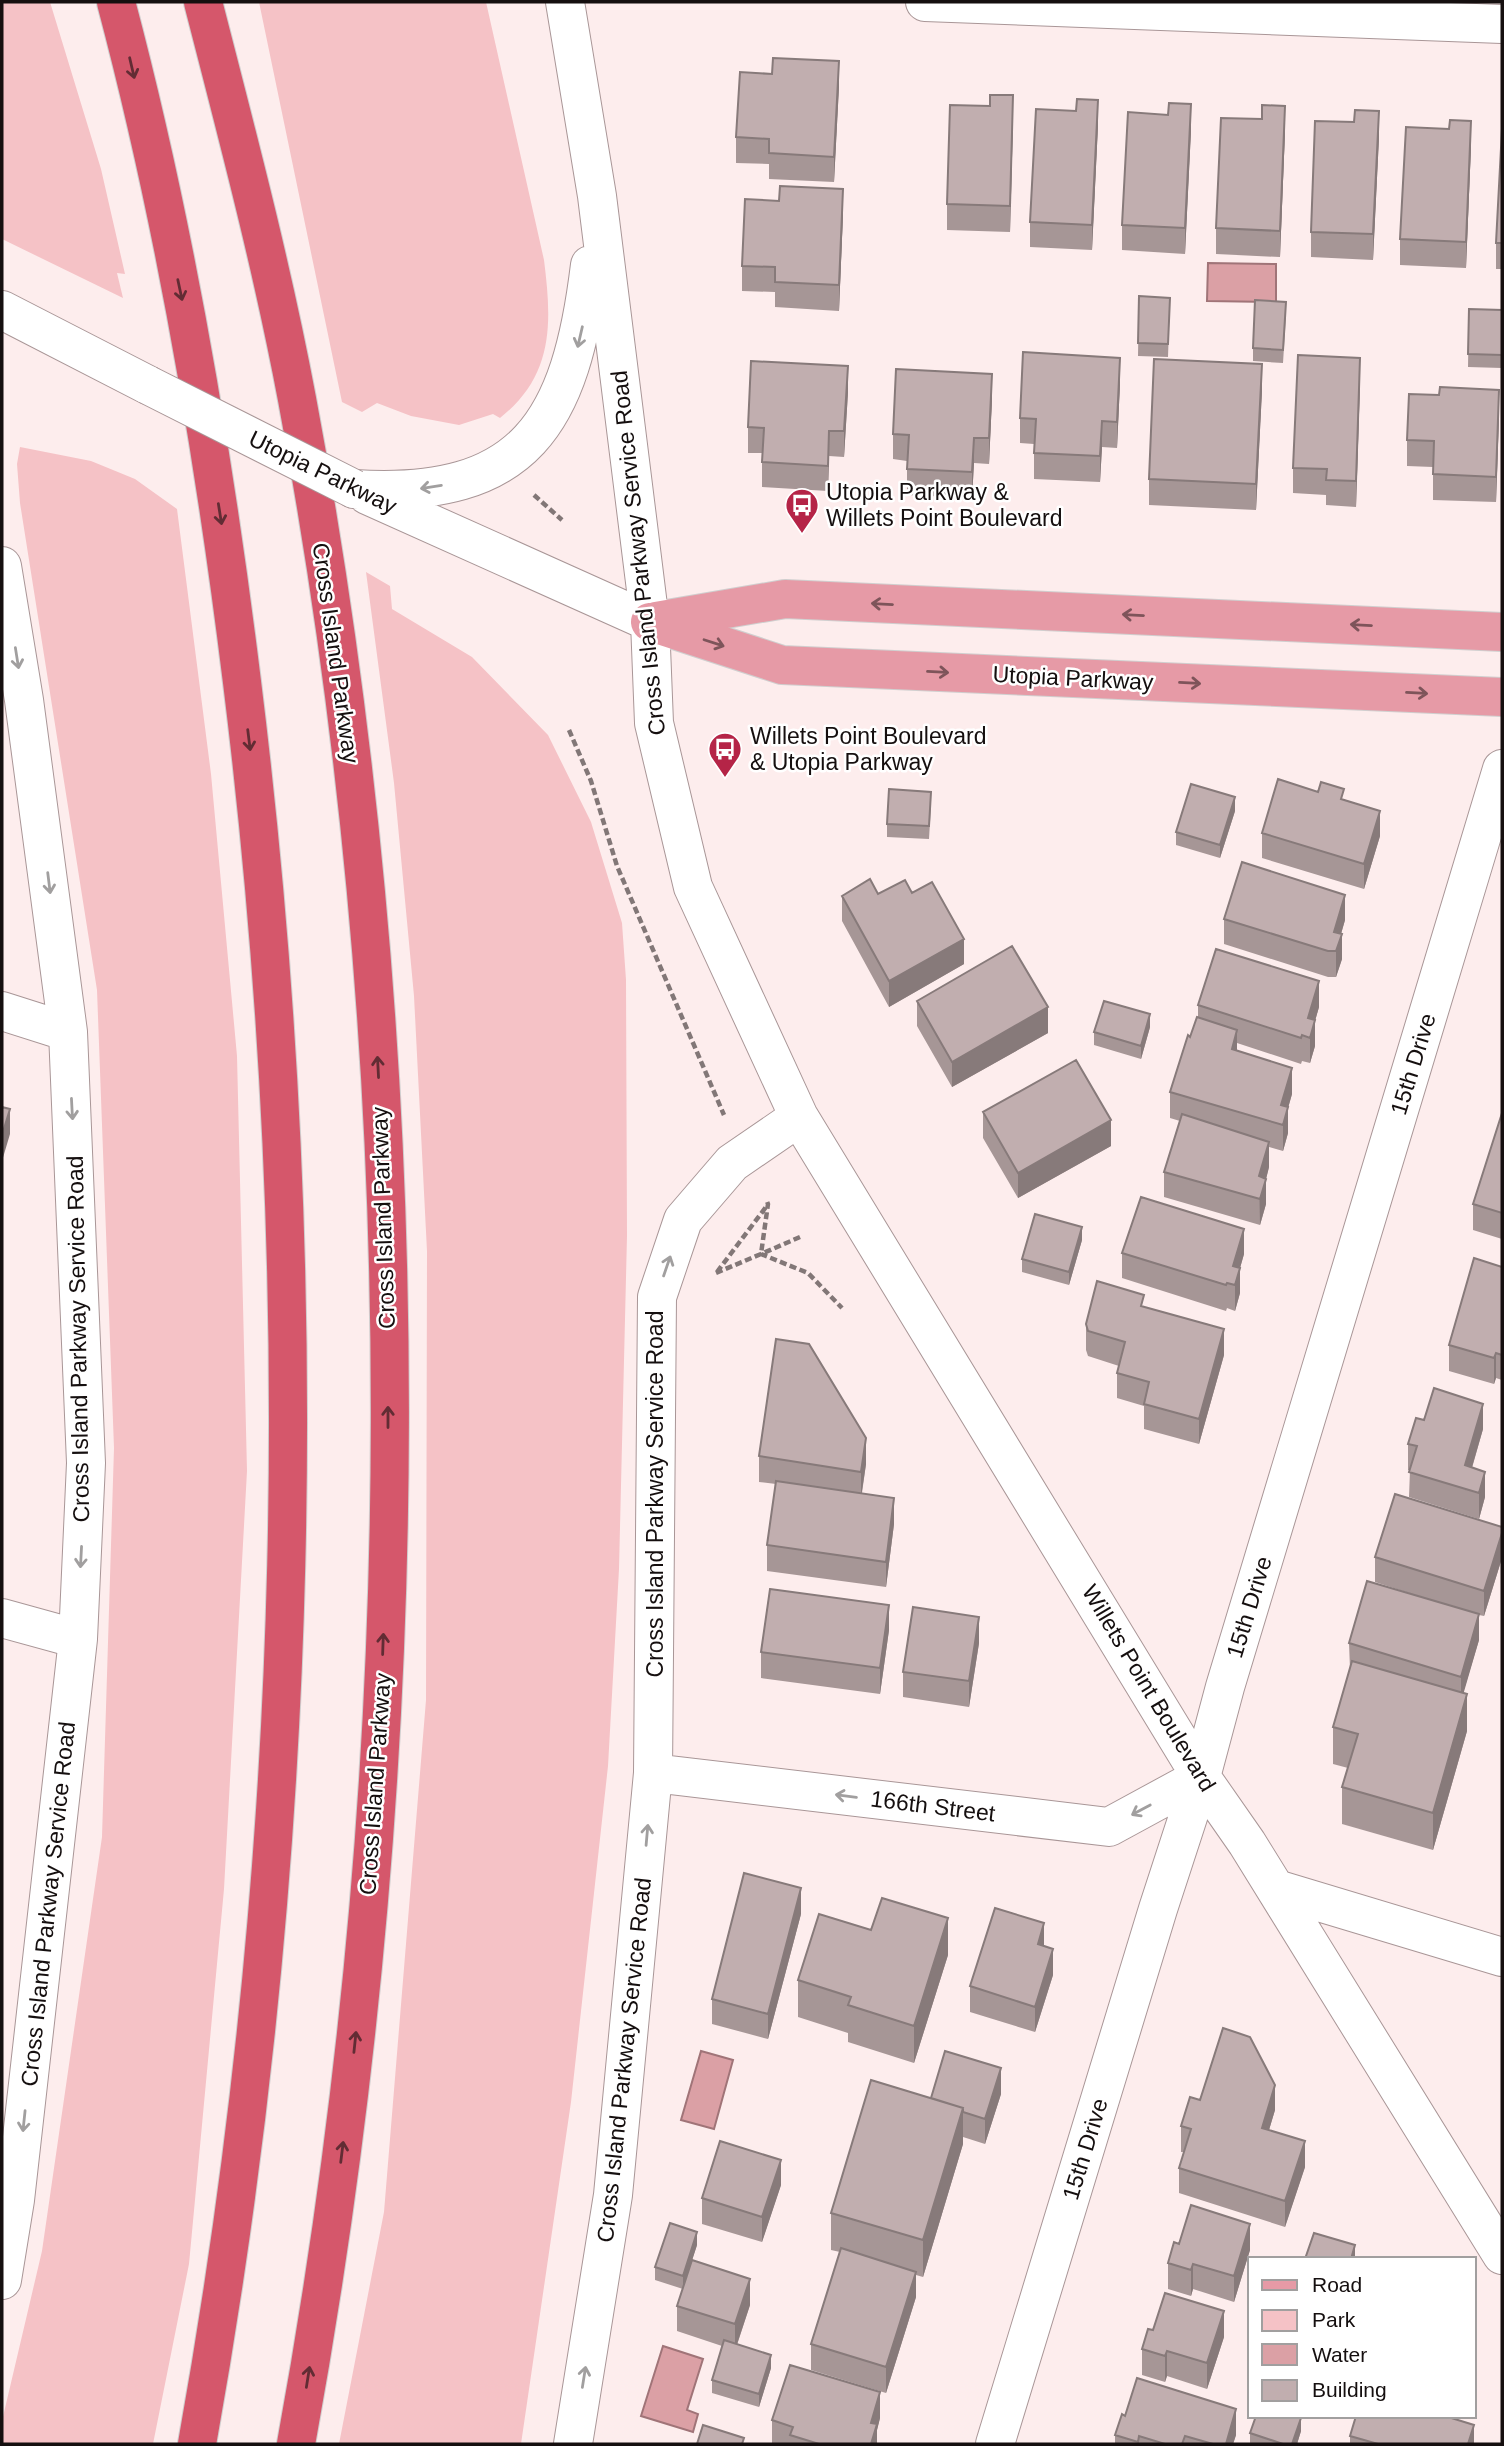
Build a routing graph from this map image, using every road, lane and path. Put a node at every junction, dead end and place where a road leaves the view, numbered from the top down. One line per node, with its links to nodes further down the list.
1 (116, 2): 35 (highway, one-way to 35)
2 (203, 2): 10 (highway, Cross Island Parkway)
3 (219, 2): 10 (highway)
4 (565, 2): 8 (street, Cross Island Parkway Service Road)
5 (925, 2): 6 (street)
6 (1251, 7): 7 (street)
7 (1502, 24)
8 (597, 196): 11 (street, one-way to 11); 15 (street, Cross Island Parkway Service Road)
9 (2, 310): 11 (street, Utopia Parkway, bridge)
10 (285, 337): 36 (highway, Cross Island Parkway, one-way to 10)
11 (354, 489): 15 (street, Utopia Parkway)
12 (532, 493): 13 (path)
13 (562, 520)
14 (2, 566): 21 (street, Cross Island Parkway Service Road, one-way to 21)
15 (650, 622): 16 (main road, one-way to 15); 17 (main road, Utopia Parkway, one-way to 17); 22 (street, Cross Island Parkway Service Road)
16 (1502, 632)
17 (1502, 696)
18 (569, 730): 23 (path)
19 (1502, 769): 30 (street, 15th Drive)
20 (2, 1011): 21 (street)
21 (68, 1032): 28 (street, Cross Island Parkway Service Road, one-way to 28)
22 (799, 1117): 29 (street, Cross Island Parkway Service Road, one-way to 22); 30 (street, Willets Point Boulevard)
23 (729, 1127)
24 (800, 1237): 25 (path)
25 (761, 1254): 25 (path); 26 (path)
26 (842, 1308)
27 (2, 1618): 28 (street)
28 (78, 1639): 34 (street, Cross Island Parkway Service Road, one-way to 34)
29 (653, 1773): 30 (street, 166th Street, one-way to 29); 37 (street, Cross Island Parkway Service Road, one-way to 29)
30 (1201, 1777): 31 (street, Willets Point Boulevard); 38 (street, 15th Drive)
31 (1276, 1889): 32 (street); 33 (street, Willets Point Boulevard)
32 (1502, 1957)
33 (1502, 2255)
34 (4, 2259)
35 (197, 2444)
36 (296, 2444)
37 (573, 2444)
38 (995, 2444)

